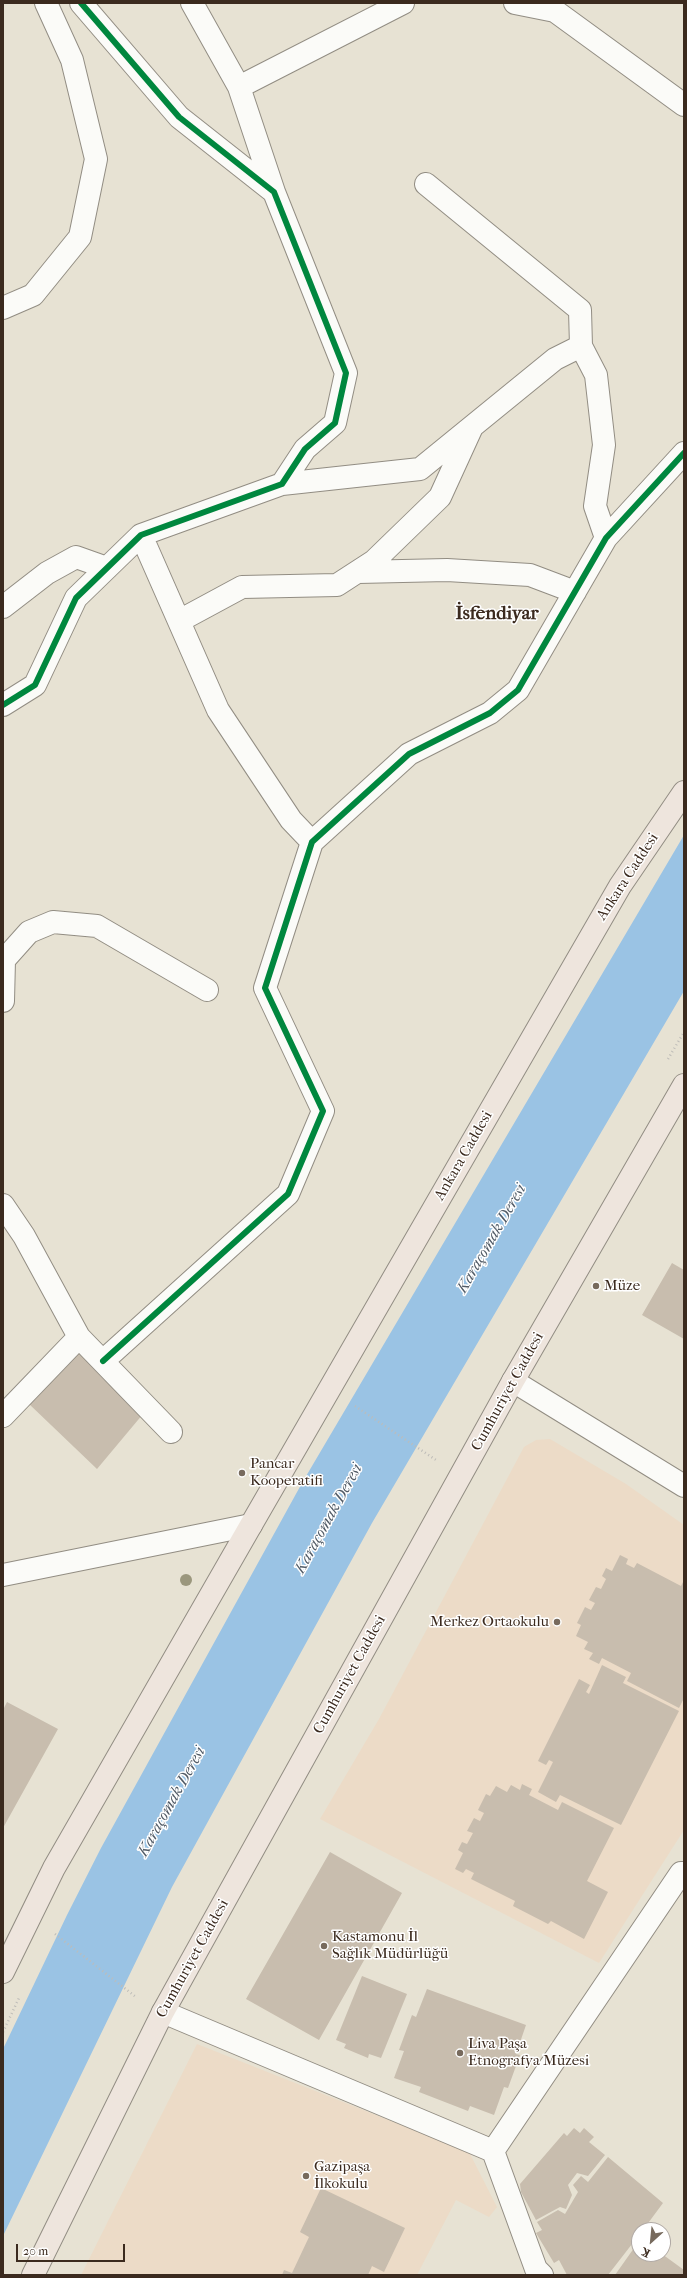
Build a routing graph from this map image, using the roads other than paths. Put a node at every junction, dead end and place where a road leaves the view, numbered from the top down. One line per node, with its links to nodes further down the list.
1 (46, 3): 10 (street)
2 (81, 3): 9 (street)
3 (192, 3): 6 (street)
4 (403, 3): 6 (street)
5 (515, 3): 7 (street)
6 (239, 87): 9 (street)
7 (684, 105)
8 (426, 184): 11 (street)
9 (274, 192): 14 (street)
10 (3, 308)
11 (581, 346): 12 (street); 16 (street)
12 (472, 427): 14 (street); 18 (street)
13 (684, 453): 16 (street)
14 (282, 484): 15 (street)
15 (141, 535): 17 (street); 21 (street)
16 (606, 538): 19 (street)
17 (107, 568): 20 (street); 22 (street)
18 (358, 572): 19 (street); 21 (street)
19 (575, 592): 24 (street)
20 (3, 607)
21 (179, 621): 24 (street)
22 (3, 705)
23 (684, 792): 35 (main road, Ankara Caddesi)
24 (312, 842): 30 (street)
25 (207, 990): 26 (street)
26 (3, 1001)
27 (684, 1085): 31 (main road, Cumhuriyet Caddesi)
28 (3, 1205): 29 (street)
29 (79, 1337): 30 (street); 32 (street)
30 (103, 1361): 33 (street)
31 (513, 1381): 34 (street); 39 (main road, Cumhuriyet Caddesi)
32 (3, 1416)
33 (170, 1432)
34 (682, 1482)
35 (251, 1525): 36 (street); 38 (main road, Ankara Caddesi)
36 (3, 1575)
37 (684, 1873): 40 (street)
38 (3, 1972)
39 (163, 2012): 40 (street); 41 (main road, Cumhuriyet Caddesi)
40 (493, 2151): 42 (street)
41 (33, 2275)
42 (542, 2275)

